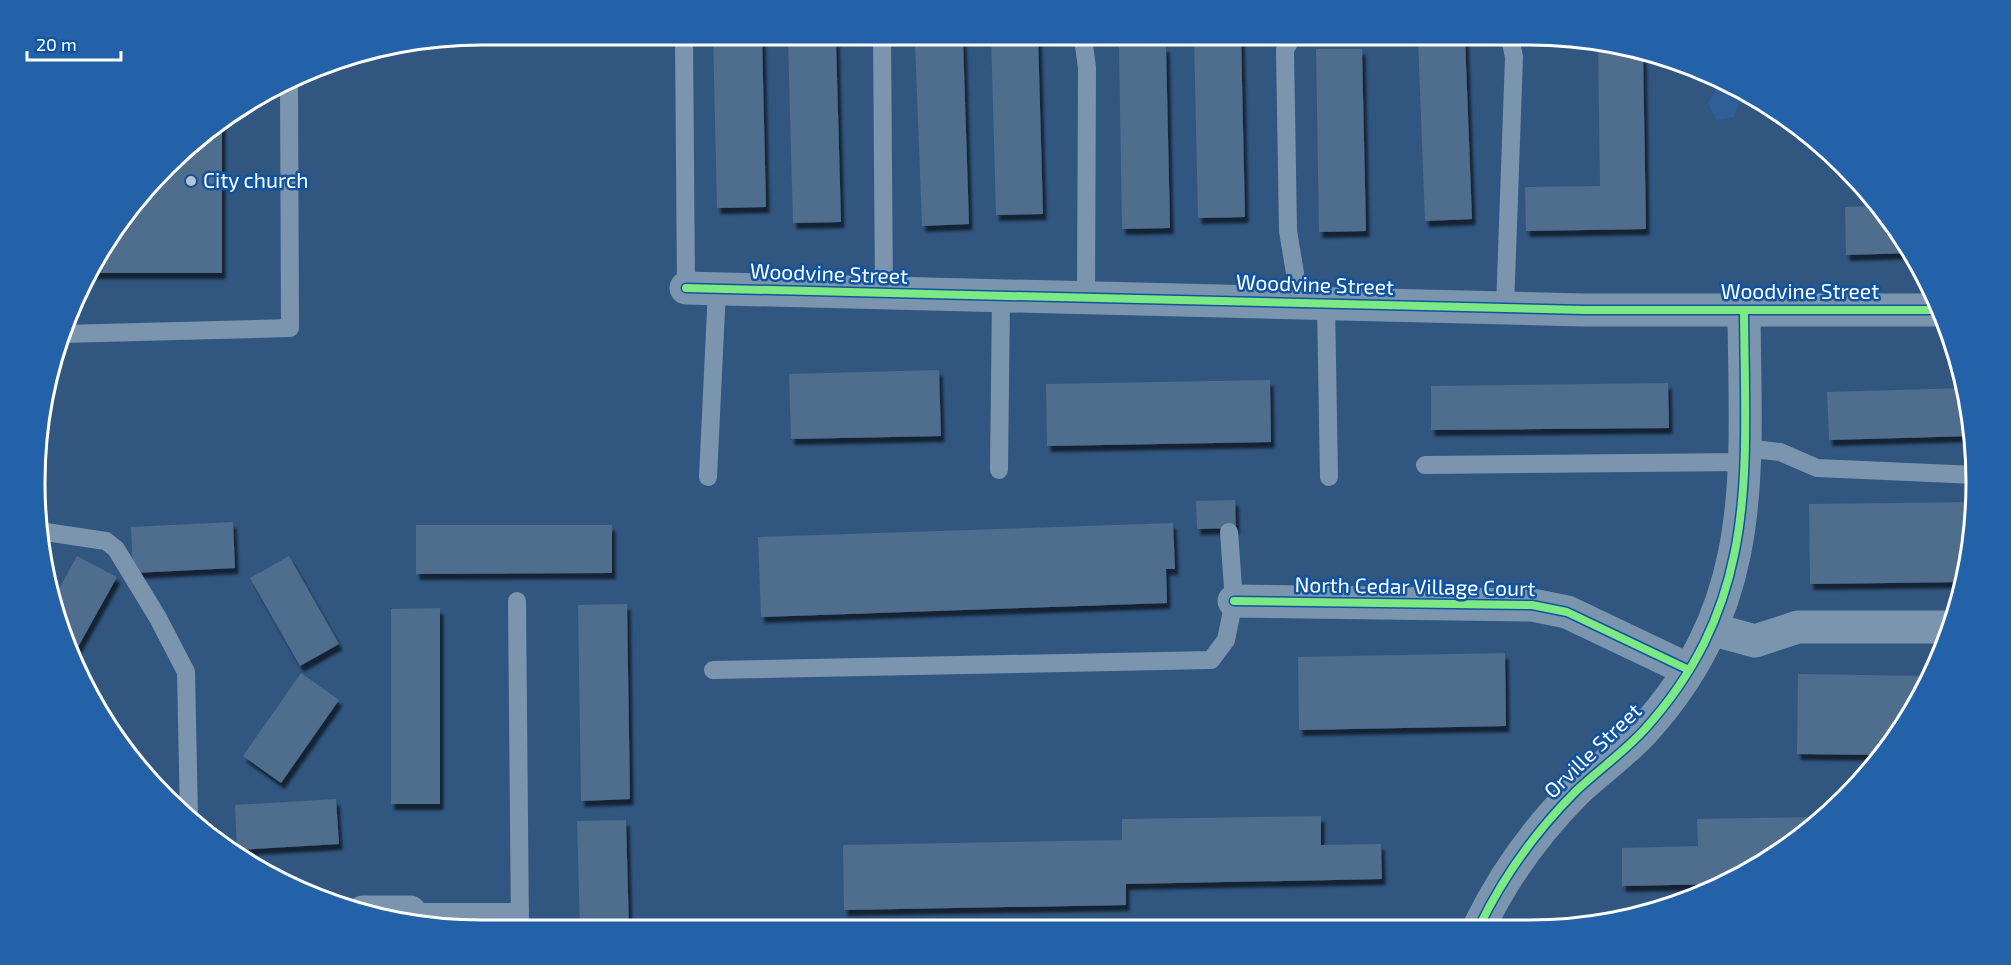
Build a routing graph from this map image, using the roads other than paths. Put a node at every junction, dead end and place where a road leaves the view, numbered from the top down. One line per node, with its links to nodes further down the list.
1 (685, 45): 7 (lane)
2 (882, 45): 8 (lane)
3 (1082, 45): 10 (lane)
4 (1288, 45): 11 (lane)
5 (1511, 45): 12 (lane)
6 (289, 90): 15 (lane)
7 (702, 289): 8 (street, Woodvine Street); 20 (lane)
8 (884, 294): 9 (street, Woodvine Street)
9 (1001, 296): 10 (street, Woodvine Street); 18 (lane)
10 (1086, 298): 11 (street, Woodvine Street)
11 (1313, 303): 12 (street, Woodvine Street); 21 (lane)
12 (1505, 308): 13 (street, Woodvine Street)
13 (1744, 310): 14 (street, Woodvine Street); 16 (street, Orville Street)
14 (1931, 310)
15 (71, 334)
16 (1745, 455): 17 (lane); 19 (lane); 27 (street, Orville Street)
17 (1425, 465)
18 (999, 470)
19 (1966, 475)
20 (708, 477)
21 (1329, 477)
22 (48, 532): 30 (lane)
23 (1229, 532): 25 (lane)
24 (517, 601): 34 (lane)
25 (1234, 601): 28 (lane); 29 (street, North Cedar Village Court)
26 (1942, 627): 27 (street)
27 (1711, 629): 29 (street, Orville Street)
28 (713, 670)
29 (1689, 670): 35 (street, Orville Street)
30 (189, 806)
31 (397, 912): 32 (street)
32 (410, 912): 33 (lane)
33 (508, 920)
34 (520, 920)
35 (1482, 920)

